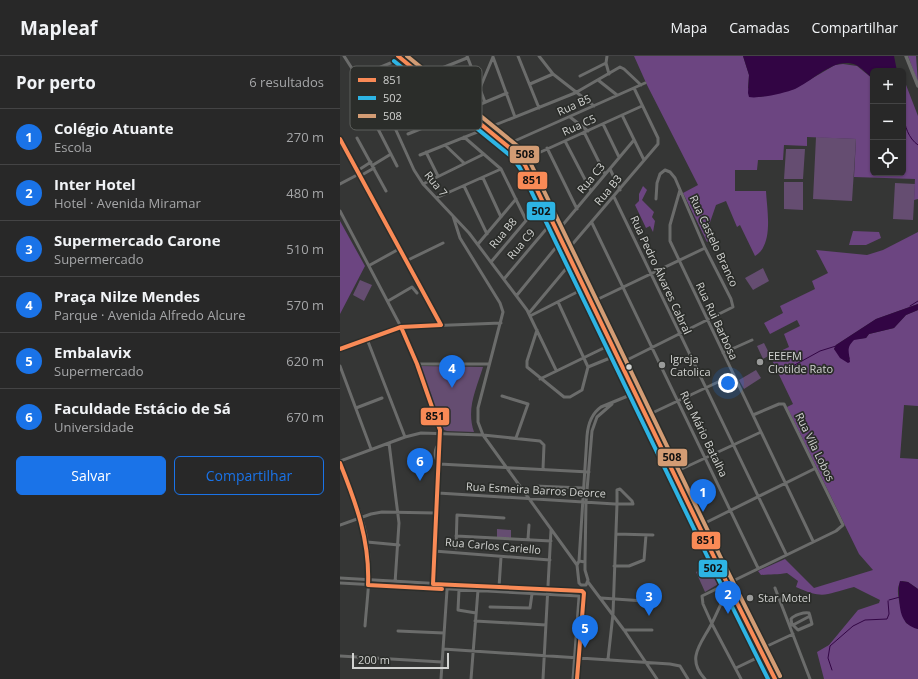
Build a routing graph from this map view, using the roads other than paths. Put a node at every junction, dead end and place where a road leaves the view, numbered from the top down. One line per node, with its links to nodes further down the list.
1 (344, 56): 10 (street, Rua 7)
2 (493, 56): 19 (street); 24 (street)
3 (518, 56): 20 (street)
4 (540, 56): 15 (street)
5 (607, 56): 9 (street)
6 (906, 56): 21 (street)
7 (403, 57): 11 (street); 12 (street); 13 (street)
8 (467, 57): 14 (street)
9 (606, 63): 16 (street); 17 (street)
10 (350, 66)
11 (382, 66)
12 (412, 66)
13 (416, 66)
14 (446, 66)
15 (553, 74): 20 (street); 23 (street)
16 (608, 74): 18 (street); 22 (street, Rua B5)
17 (580, 76)
18 (598, 80): 23 (street); 26 (street)
19 (482, 83)
20 (530, 84): 31 (street)
21 (918, 86)
22 (634, 88): 26 (street, Rua B5); 30 (street)
23 (575, 92): 29 (street); 31 (street)
24 (507, 93): 27 (street); 33 (street)
25 (482, 94): 27 (street)
26 (617, 95): 29 (street, Rua B5)
27 (485, 102): 28 (street)
28 (482, 103)
29 (594, 106): 34 (street, Rua B5)
30 (642, 106): 32 (street, Rua C5); 62 (street, Rua B3)
31 (539, 108): 33 (street)
32 (622, 115): 36 (street, Rua C5); 51 (street)
33 (516, 117): 38 (street)
34 (570, 117): 45 (street); 52 (street, Rua B5)
35 (482, 120): 38 (street)
36 (603, 124): 45 (street, Rua C5); 59 (street)
37 (482, 126): 39 (street)
38 (490, 126): 39 (street); 52 (street)
39 (485, 128): 40 (street); 61 (street)
40 (482, 129)
41 (378, 130): 56 (street)
42 (396, 130): 73 (street, Rua 7)
43 (418, 130): 46 (street)
44 (480, 130): 47 (street)
45 (586, 132): 50 (street, Rua C5); 69 (street)
46 (408, 134)
47 (464, 137): 53 (street); 57 (street)
48 (357, 138): 64 (street)
49 (340, 140): 68 (street)
50 (565, 140): 54 (street, Rua C5); 78 (street)
51 (634, 140): 59 (street, Rua C3); 62 (street)
52 (510, 143): 60 (street)
53 (444, 145): 55 (street); 63 (street)
54 (547, 148): 60 (street, Rua C5); 85 (street)
55 (426, 152): 58 (street); 70 (street)
56 (391, 154): 64 (street); 65 (street)
57 (484, 154): 63 (street); 66 (street)
58 (420, 155)
59 (619, 157): 67 (street, Rua C3)
60 (527, 158): 61 (street, Rua C5); 79 (street)
61 (523, 160): 84 (street)
62 (644, 160): 75 (street, Rua B3)
63 (464, 164): 70 (street)
64 (372, 165): 68 (street); 68 (street); 77 (street)
65 (397, 166)
66 (502, 169): 71 (street); 82 (street)
67 (610, 169): 69 (street, Rua C3); 75 (street)
68 (358, 174): 72 (street); 99 (street)
69 (605, 174): 78 (street, Rua C3)
70 (438, 176): 73 (street)
71 (483, 178): 74 (street); 88 (street)
72 (340, 184)
73 (423, 184): 81 (street, Rua 7)
74 (464, 186): 81 (street); 93 (street)
75 (620, 190): 80 (street, Rua B3)
76 (680, 190): 83 (street, Rua Castelo Branco); 98 (street, Rua Castelo Branco); 101 (street, Rua Rui Barbosa)
77 (386, 191)
78 (591, 191): 85 (street, Rua C3)
79 (546, 197): 84 (street, Rua B8); 92 (street)
80 (614, 197): 91 (street, Rua B3); 106 (street, Rua Pedro Álvares Cabral)
81 (436, 198): 87 (street, Rua 7)
82 (516, 199): 88 (street); 89 (street)
83 (656, 199)
84 (542, 201): 89 (street, Rua B8); 90 (street)
85 (576, 209): 92 (street, Rua C3)
86 (340, 211): 105 (street)
87 (453, 216): 96 (street, Rua 7); 118 (street)
88 (501, 217): 93 (street)
89 (526, 220): 102 (street, Rua B8)
90 (553, 221): 94 (street); 107 (street, Rua C9)
91 (592, 223): 97 (street, Rua B3); 108 (street, Rua Mário Batalha)
92 (561, 227): 97 (street)
93 (487, 234): 96 (street)
94 (562, 240): 103 (street); 111 (street)
95 (443, 243): 100 (street)
96 (478, 244): 102 (street, Rua 7)
97 (570, 247): 104 (street)
98 (705, 248): 101 (street); 117 (street, Rua Castelo Branco)
99 (399, 249): 100 (street); 105 (street)
100 (406, 261): 119 (street)
101 (679, 261): 106 (street); 117 (street, Rua Rui Barbosa)
102 (491, 262): 107 (street, Rua 7)
103 (572, 262): 104 (street); 109 (street); 116 (street)
104 (578, 263): 112 (street)
105 (370, 265): 113 (street)
106 (651, 274): 108 (street); 122 (street, Rua Pedro Álvares Cabral)
107 (504, 279): 111 (street, Rua 7)
108 (624, 287): 112 (street); 126 (street, Rua Mário Batalha)
109 (585, 288): 114 (street); 115 (street)
110 (417, 293): 113 (street)
111 (517, 295): 116 (street, Rua 7)
112 (596, 300): 115 (street); 131 (street)
113 (388, 301): 120 (street)
114 (558, 302): 116 (street); 129 (street)
115 (592, 302): 125 (street)
116 (530, 315): 121 (street, Rua 7)
117 (707, 320): 122 (street); 128 (street, Rua Rui Barbosa)
118 (501, 323): 119 (street); 133 (street)
119 (441, 326): 120 (street)
120 (401, 327): 123 (street); 132 (street)
121 (537, 330): 136 (street, Rua 7); 138 (street)
122 (679, 334): 126 (street); 139 (street, Rua Pedro Álvares Cabral)
123 (367, 339): 127 (street); 152 (street)
124 (752, 340): 128 (street)
125 (612, 344): 129 (street); 140 (street)
126 (652, 347): 131 (street); 143 (street, Rua Mário Batalha)
127 (340, 349)
128 (723, 353): 137 (street, Rua Rui Barbosa)
129 (584, 358): 135 (street); 136 (street)
130 (610, 358): 135 (street)
131 (625, 360): 147 (street)
132 (417, 364): 133 (street); 150 (street)
133 (489, 364): 151 (street)
134 (340, 366): 145 (street)
135 (588, 367): 138 (street)
136 (556, 370): 138 (street)
137 (733, 375): 139 (street); 148 (street, Rua Rui Barbosa)
138 (540, 379)
139 (705, 388): 143 (street); 155 (street, Rua Pedro Álvares Cabral)
140 (635, 393): 144 (street); 146 (street)
141 (502, 396): 153 (street)
142 (382, 398): 145 (street)
143 (678, 400): 147 (street); 157 (street, Rua Mário Batalha)
144 (614, 402): 164 (street); 165 (street)
145 (356, 408): 156 (street)
146 (645, 413): 147 (street); 166 (street)
147 (650, 414): 163 (street)
148 (753, 415): 149 (street, Rua Rui Barbosa); 161 (street, Rua Vila Lobos)
149 (761, 432): 155 (street); 167 (street, Rua Rui Barbosa)
150 (440, 433): 151 (street); 152 (street); 159 (street)
151 (483, 435): 153 (street); 160 (street)
152 (405, 437): 154 (street)
153 (516, 438): 162 (street)
154 (389, 443): 156 (street); 177 (street)
155 (733, 445): 157 (street); 171 (street, Rua Pedro Álvares Cabral)
156 (371, 449): 158 (street)
157 (706, 458): 163 (street); 176 (street, Rua Mário Batalha)
158 (340, 462): 179 (street)
159 (439, 464): 160 (street); 170 (street)
160 (505, 467): 162 (street); 172 (street)
161 (814, 469): 167 (street); 191 (street, Rua Vila Lobos)
162 (543, 470): 164 (street)
163 (678, 471): 166 (street); 181 (street)
164 (584, 472): 165 (street); 169 (street)
165 (589, 472): 174 (street)
166 (673, 473): 213 (street)
167 (786, 484): 171 (street); 191 (street, Rua Rui Barbosa)
168 (534, 486): 169 (street)
169 (583, 488): 173 (street)
170 (438, 493): 172 (street, Rua Esmeira Barros Deorce); 178 (street)
171 (758, 497): 176 (street); 196 (street, Rua Pedro Álvares Cabral)
172 (528, 499): 173 (street, Rua Esmeira Barros Deorce); 184 (street)
173 (582, 502): 174 (street, Rua Esmeira Barros Deorce); 199 (street)
174 (586, 502): 175 (street, Rua Esmeira Barros Deorce); 200 (street)
175 (617, 504): 175 (street, Rua Esmeira Barros Deorce); 185 (street)
176 (731, 510): 181 (street); 203 (street, Rua Mário Batalha)
177 (399, 511): 178 (street); 179 (street); 193 (street)
178 (436, 514): 195 (street)
179 (361, 517): 182 (street); 192 (street)
180 (504, 518): 187 (street)
181 (703, 524): 206 (street)
182 (340, 525)
183 (529, 525): 189 (street)
184 (552, 530): 190 (street); 201 (street)
185 (616, 534): 186 (street); 202 (street)
186 (646, 535): 188 (street); 202 (street)
187 (456, 536): 189 (street); 194 (street)
188 (653, 536)
189 (528, 539): 190 (street)
190 (551, 541): 198 (street)
191 (813, 541): 196 (street)
192 (367, 542): 193 (street); 205 (street)
193 (399, 545): 207 (street)
194 (456, 548)
195 (434, 550): 197 (street, Rua Carlos Cariello); 211 (street)
196 (786, 554): 203 (street)
197 (501, 557): 198 (street, Rua Carlos Cariello); 217 (street)
198 (550, 560): 221 (street)
199 (579, 561): 200 (street); 201 (street)
200 (584, 562): 208 (street)
201 (577, 565): 210 (street)
202 (614, 566): 231 (street)
203 (758, 568): 206 (street)
204 (340, 578): 205 (street)
205 (369, 580): 207 (street); 212 (street)
206 (731, 581): 213 (street); 218 (street)
207 (395, 582): 211 (street); 216 (street)
208 (588, 582): 215 (street); 230 (street)
209 (340, 583): 212 (street)
210 (579, 583): 215 (street); 225 (street)
211 (433, 584): 214 (street); 220 (street)
212 (368, 585): 216 (street); 241 (street)
213 (728, 585): 218 (street); 238 (street); 238 (street); 247 (street)
214 (478, 586): 217 (street); 224 (street)
215 (583, 586): 226 (street)
216 (395, 587): 220 (street)
217 (499, 587): 221 (street)
218 (734, 588): 248 (street)
219 (776, 588): 240 (street)
220 (433, 589): 222 (street)
221 (548, 589): 225 (street); 228 (street)
222 (447, 590): 223 (street); 245 (street)
223 (459, 590): 224 (street); 234 (street)
224 (478, 591): 227 (street); 234 (street)
225 (578, 591): 226 (street); 229 (street)
226 (583, 591): 229 (street)
227 (532, 594): 228 (street); 233 (street)
228 (548, 596): 229 (street); 239 (street)
229 (579, 597): 255 (street); 255 (street)
230 (601, 598): 231 (street); 235 (street)
231 (613, 598): 232 (street); 235 (street)
232 (644, 601)
233 (490, 607)
234 (476, 613): 237 (street)
235 (613, 614): 242 (street); 256 (street)
236 (810, 616): 240 (street); 240 (street); 240 (street)
237 (475, 621): 239 (street); 250 (street)
238 (712, 624): 259 (street); 267 (street)
239 (546, 625): 253 (street)
240 (791, 625): 246 (street)
241 (365, 626)
242 (624, 630): 243 (street); 257 (street)
243 (652, 630)
244 (398, 631): 245 (street)
245 (444, 633): 249 (street)
246 (793, 634): 248 (street); 271 (street)
247 (758, 645): 248 (street); 251 (street)
248 (764, 647): 254 (street)
249 (443, 649): 250 (street); 258 (street)
250 (473, 652): 253 (street); 261 (street)
251 (763, 655): 254 (street); 259 (street); 269 (street)
252 (340, 656): 258 (street)
253 (544, 656): 255 (street); 262 (street)
254 (769, 657): 270 (street)
255 (576, 658): 256 (street); 263 (street); 264 (street)
256 (608, 659): 257 (street)
257 (645, 661): 265 (street); 266 (street)
258 (442, 662): 260 (street)
259 (736, 668): 268 (street)
260 (441, 679)
261 (472, 679)
262 (543, 679)
263 (573, 679)
264 (577, 679)
265 (657, 679)
266 (688, 679)
267 (705, 679)
268 (741, 679)
269 (775, 679)
270 (780, 679)
271 (810, 679)

